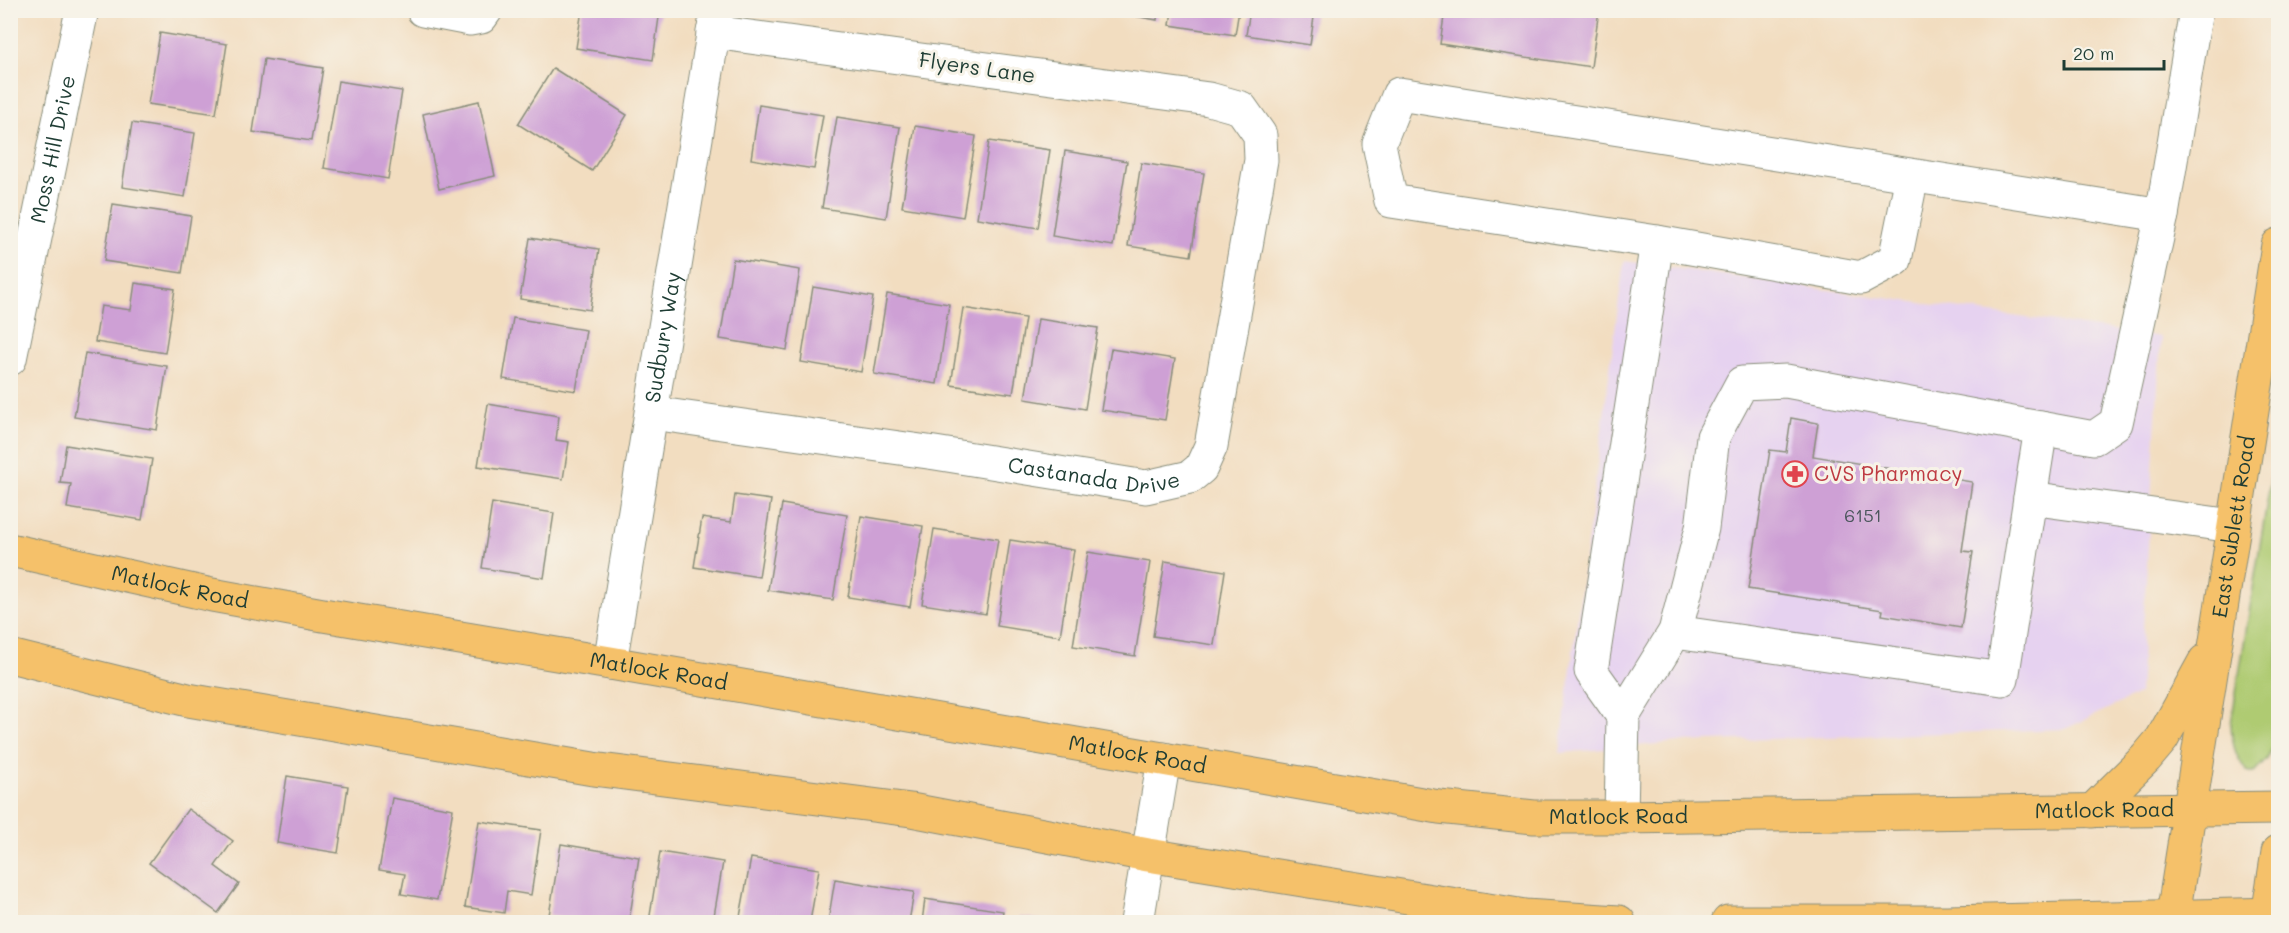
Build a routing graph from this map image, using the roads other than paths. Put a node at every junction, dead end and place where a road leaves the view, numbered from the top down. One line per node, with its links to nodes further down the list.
1 (82, 10): 11 (street, Moss Hill Drive)
2 (423, 10): 3 (street)
3 (486, 10)
4 (2196, 10): 8 (street)
5 (715, 21): 6 (street, Flyers Lane); 12 (street, Sudbury Way)
6 (1241, 108): 12 (street, Castanada Drive)
7 (1912, 176): 8 (street); 9 (street); 9 (street)
8 (2162, 215): 13 (street)
9 (1657, 242): 21 (street)
10 (2278, 245): 15 (main road, East Sublett Road)
11 (10, 359)
12 (652, 413): 20 (street, Sudbury Way)
13 (2037, 428): 14 (street); 17 (street)
14 (2030, 498): 15 (street); 17 (street)
15 (2233, 526): 18 (main road, East Sublett Road)
16 (10, 550): 20 (main road, Matlock Road)
17 (1675, 632): 21 (street)
18 (2214, 644): 24 (main road, East Sublett Road); 25 (main road)
19 (10, 656): 28 (main road)
20 (610, 663): 22 (main road, Matlock Road)
21 (1623, 716): 26 (street)
22 (1164, 759): 26 (main road, Matlock Road); 28 (street)
23 (2278, 807): 24 (main road, Matlock Road)
24 (2191, 810): 25 (main road, Matlock Road); 31 (main road, East Sublett Road)
25 (2092, 811): 26 (main road, Matlock Road)
26 (1621, 817)
27 (2278, 852): 30 (main road)
28 (1148, 855): 29 (main road); 32 (street)
29 (1470, 915): 33 (main road)
30 (2271, 917): 31 (main road)
31 (2172, 920): 36 (main road)
32 (1137, 922)
33 (1618, 922)
34 (1728, 922): 35 (main road)
35 (1789, 922): 36 (main road)
36 (1986, 922)

